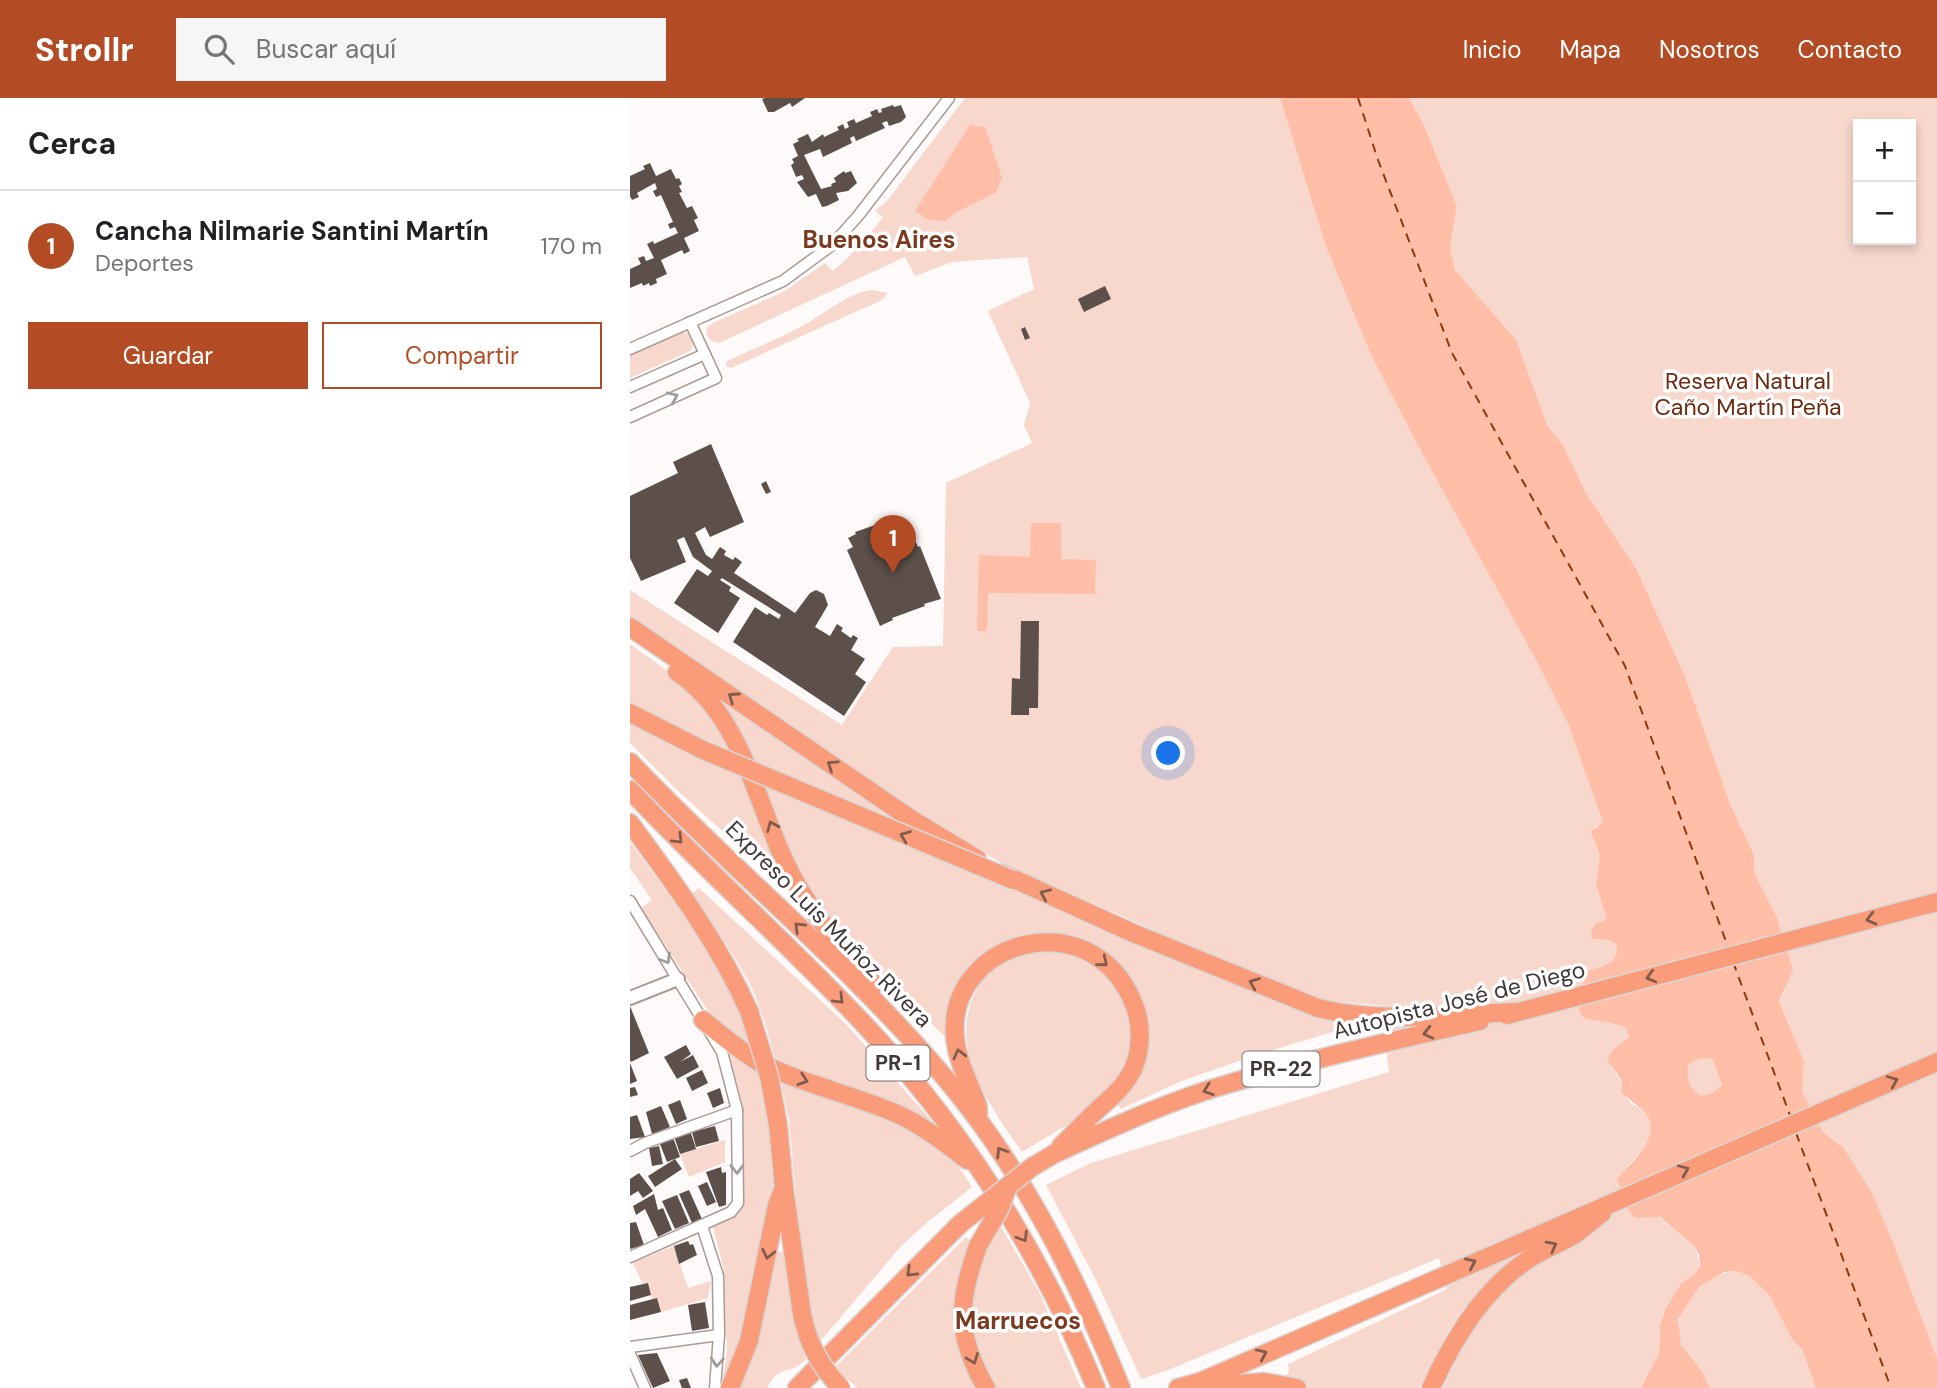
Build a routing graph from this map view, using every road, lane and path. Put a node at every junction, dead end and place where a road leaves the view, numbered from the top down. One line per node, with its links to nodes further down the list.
1 (949, 98): 2 (street)
2 (690, 321): 3 (street); 4 (street)
3 (630, 349)
4 (705, 354): 5 (street); 6 (street, one-way to 4)
5 (630, 387)
6 (630, 416)
7 (630, 627): 13 (highway, one-way to 7, bridge)
8 (630, 639): 20 (highway, one-way to 8)
9 (630, 713): 13 (highway, one-way to 9, bridge)
10 (630, 762): 20 (highway, Expreso Luis Muñoz Rivera / PR-1, one-way to 10)
11 (630, 790): 26 (highway, Expreso Luis Muñoz Rivera / PR-1, one-way to 26)
12 (630, 823): 28 (highway, bridge)
13 (1013, 880): 18 (highway, one-way to 13)
14 (630, 901): 16 (street, one-way to 16)
15 (1937, 902): 18 (highway, Autopista José de Diego / PR-22, one-way to 18)
16 (678, 979): 17 (street); 19 (street)
17 (630, 998)
18 (1523, 1011): 25 (highway, Autopista José de Diego / PR-22, one-way to 25)
19 (703, 1020): 22 (street); 26 (highway, one-way to 26)
20 (917, 1044): 23 (highway, Expreso Luis Muñoz Rivera / PR-1)
21 (1937, 1062): 29 (highway, one-way to 21)
22 (737, 1110): 24 (street); 30 (street, one-way to 30)
23 (977, 1118): 25 (highway, one-way to 25); 43 (highway, Expreso Luis Muñoz Rivera / PR-1, one-way to 23)
24 (630, 1151)
25 (1054, 1154): 27 (highway, Autopista José de Diego / PR-22, bridge)
26 (983, 1173): 42 (highway, Expreso Luis Muñoz Rivera / PR-1, one-way to 42)
27 (1008, 1186): 39 (highway, Autopista José de Diego / PR-22, one-way to 39, bridge); 41 (highway, one-way to 41, bridge)
28 (784, 1188): 38 (highway, one-way to 38); 40 (highway, bridge)
29 (1621, 1197): 35 (highway, one-way to 29); 46 (highway, one-way to 29)
30 (702, 1226): 31 (street); 32 (street)
31 (630, 1257)
32 (719, 1335): 33 (street); 37 (street, one-way to 37)
33 (630, 1347)
34 (630, 1354): 36 (street)
35 (1200, 1382): 44 (highway); 45 (highway)
36 (645, 1388)
37 (715, 1388)
38 (730, 1388)
39 (797, 1388)
40 (841, 1388)
41 (986, 1388)
42 (1096, 1388)
43 (1121, 1388)
44 (1178, 1388)
45 (1297, 1388)
46 (1431, 1388)

